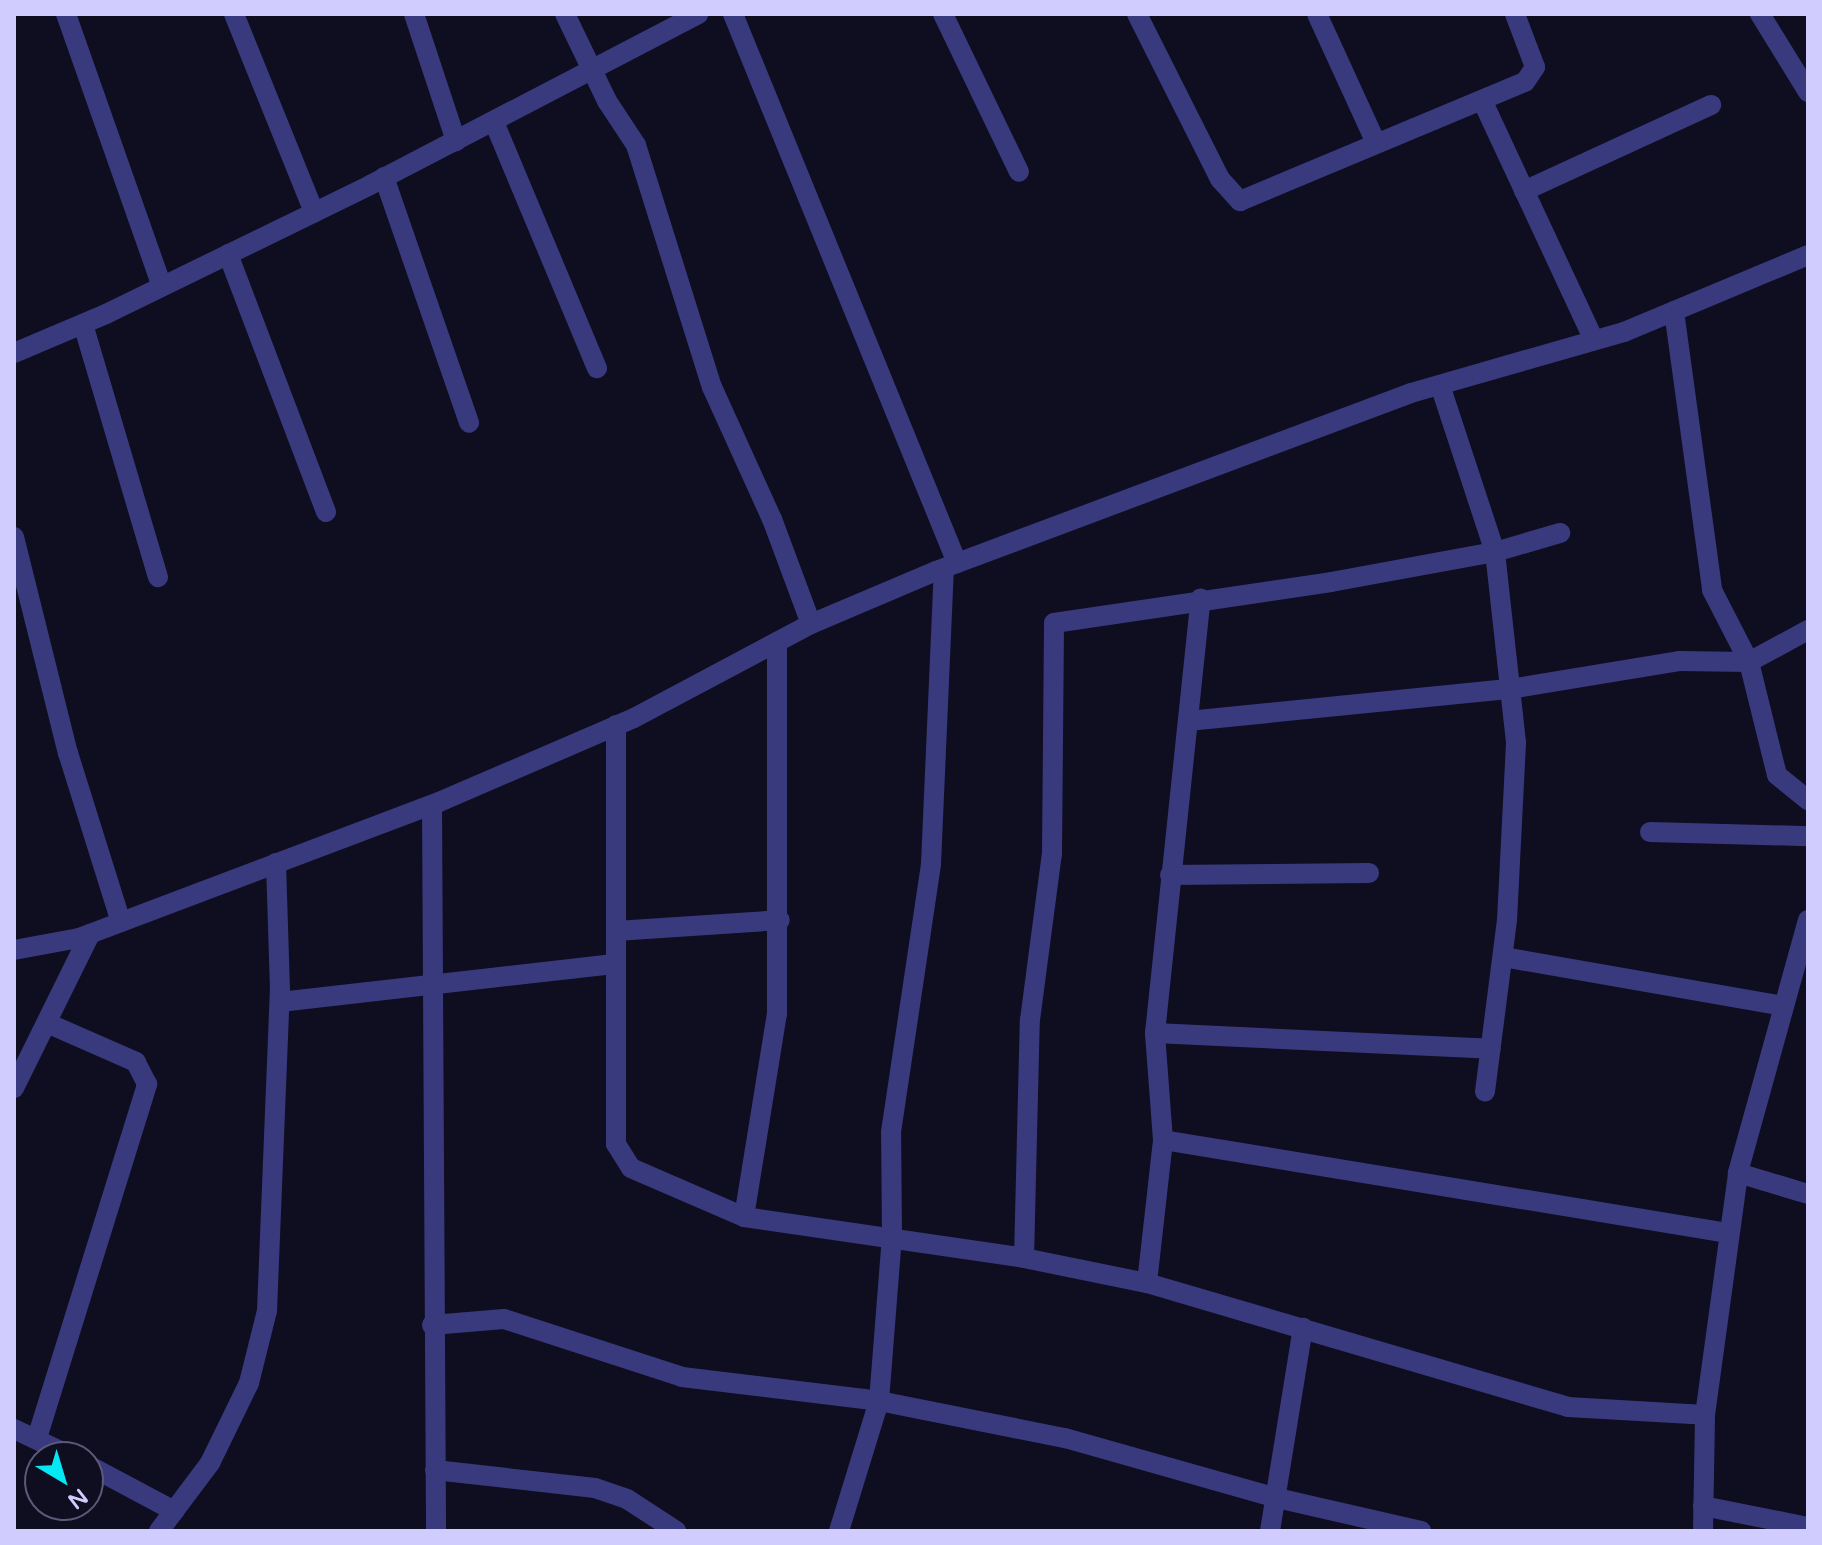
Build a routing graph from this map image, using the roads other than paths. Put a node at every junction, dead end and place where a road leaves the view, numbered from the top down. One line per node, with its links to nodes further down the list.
1 (66, 14): 25 (street)
2 (234, 14): 22 (street)
3 (414, 14): 17 (street)
4 (565, 14): 12 (street)
5 (698, 14): 12 (street)
6 (733, 14): 37 (street)
7 (943, 14): 19 (street)
8 (1137, 14): 18 (street)
9 (1317, 14): 18 (street)
10 (1515, 14): 14 (street)
11 (1760, 14): 13 (street)
12 (593, 71): 16 (street); 40 (street)
13 (1808, 92)
14 (1482, 100): 18 (street); 21 (street)
15 (1711, 105): 21 (street)
16 (494, 122): 17 (street); 30 (street)
17 (456, 141): 20 (street)
18 (1376, 143)
19 (1019, 172)
20 (384, 177): 22 (street); 32 (street)
21 (1524, 191): 28 (street)
22 (314, 212): 23 (street)
23 (228, 254): 25 (street); 33 (street)
24 (1808, 255): 26 (street)
25 (162, 287): 27 (street)
26 (1674, 311): 28 (street); 43 (street)
27 (83, 324): 29 (street); 38 (street)
28 (1594, 340): 31 (street)
29 (14, 353)
30 (597, 368)
31 (1440, 385): 36 (street); 37 (street)
32 (469, 423)
33 (326, 512)
34 (1560, 533): 36 (street)
35 (14, 537): 56 (street)
36 (1495, 552): 39 (street); 44 (street)
37 (950, 566): 40 (street); 75 (street)
38 (158, 577)
39 (1201, 598): 45 (street); 76 (street)
40 (811, 624): 42 (street)
41 (1808, 630): 43 (street)
42 (777, 642): 46 (street); 54 (street)
43 (1749, 662): 44 (street); 47 (street)
44 (1510, 689): 45 (street); 60 (street)
45 (1188, 721): 53 (street)
46 (616, 725): 48 (street); 57 (street)
47 (1808, 800)
48 (432, 805): 51 (street); 62 (street)
49 (1650, 832): 50 (street)
50 (1808, 836)
51 (276, 863): 56 (street); 63 (street)
52 (1369, 873): 53 (street)
53 (1170, 875): 66 (street)
54 (780, 920): 57 (street); 73 (street)
55 (1808, 920): 64 (street)
56 (121, 922): 58 (street)
57 (616, 931): 61 (street)
58 (90, 934): 59 (street); 65 (street)
59 (14, 950)
60 (1503, 957): 64 (street); 67 (street)
61 (614, 964): 62 (street); 73 (street)
62 (436, 988): 63 (street); 78 (street)
63 (280, 1002): 89 (street)
64 (1784, 1006): 71 (street)
65 (47, 1023): 68 (street); 83 (street)
66 (1155, 1033): 67 (street); 70 (street)
67 (1491, 1049): 69 (street)
68 (14, 1088)
69 (1485, 1092)
70 (1163, 1140): 74 (street); 77 (street)
71 (1738, 1173): 72 (street); 74 (street)
72 (1808, 1194)
73 (744, 1217): 75 (street)
74 (1728, 1233): 81 (street)
75 (892, 1237): 76 (street); 80 (street)
76 (1024, 1258): 77 (street)
77 (1147, 1283): 79 (street)
78 (432, 1325): 80 (street); 85 (street)
79 (1303, 1328): 81 (street); 87 (street)
80 (879, 1401): 87 (street); 94 (street)
81 (1705, 1415): 88 (street)
82 (14, 1429): 83 (street)
83 (37, 1438): 84 (street)
84 (43, 1441)
85 (435, 1470): 92 (street); 93 (street)
86 (104, 1474): 89 (street)
87 (1277, 1498): 95 (street); 96 (street)
88 (1703, 1506): 90 (street); 97 (street)
89 (174, 1511): 91 (street)
90 (1808, 1527)
91 (159, 1531)
92 (436, 1531)
93 (676, 1531)
94 (839, 1531)
95 (1270, 1531)
96 (1421, 1531)
97 (1703, 1531)

